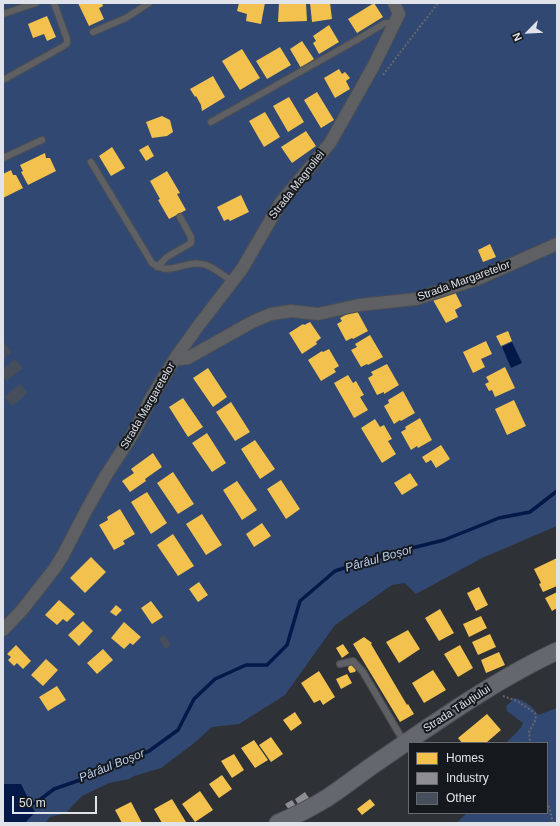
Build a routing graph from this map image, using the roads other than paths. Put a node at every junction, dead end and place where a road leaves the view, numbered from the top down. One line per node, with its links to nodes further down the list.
1 (36, 3): 5 (lane)
2 (54, 3): 8 (lane)
3 (149, 3): 7 (lane)
4 (394, 3): 6 (street, Strada Magnoliei)
5 (3, 14)
6 (393, 25): 9 (lane); 16 (street, Strada Magnoliei)
7 (93, 32)
8 (3, 80)
9 (211, 122)
10 (42, 140): 11 (lane)
11 (3, 158)
12 (91, 162): 15 (lane)
13 (180, 217): 15 (lane)
14 (557, 244): 17 (street, Strada Margaretelor)
15 (157, 267): 16 (lane)
16 (233, 282): 17 (street, Strada Magnoliei)
17 (176, 357): 18 (street, Strada Margaretelor)
18 (3, 630)
19 (557, 651): 21 (main road, Strada Tăuțiului)
20 (340, 664): 23 (lane)
21 (408, 742)
22 (408, 742): 23 (main road, Strada Tăuțiului)
23 (405, 744): 24 (main road, Strada Tăuțiului)
24 (278, 823)

